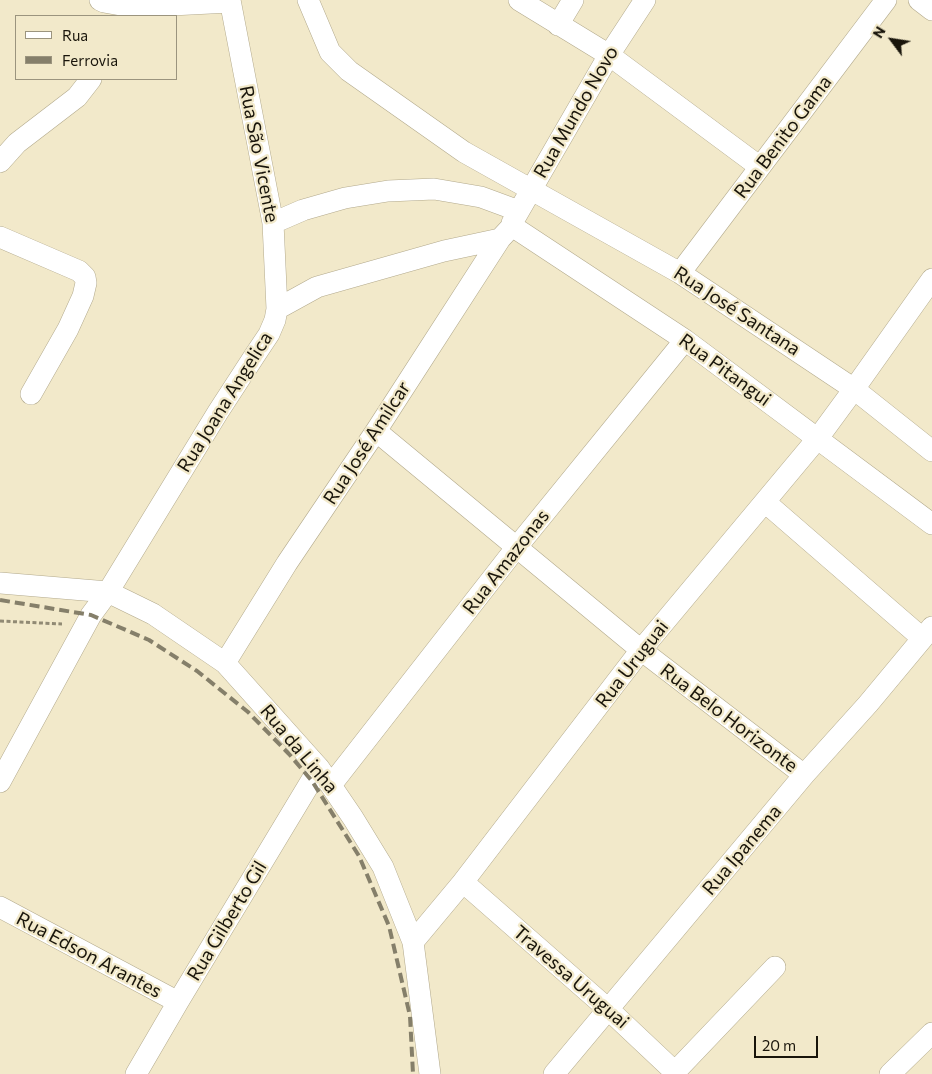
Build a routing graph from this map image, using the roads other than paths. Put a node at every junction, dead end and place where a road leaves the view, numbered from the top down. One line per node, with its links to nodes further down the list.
1 (308, 0): 15 (street, Rua José Santana)
2 (519, 0): 10 (street)
3 (573, 0): 10 (street)
4 (646, 0): 11 (street, Rua Mundo Novo)
5 (886, 0): 14 (street, Rua Benito Gama)
6 (919, 0): 9 (street)
7 (230, 1): 8 (street); 16 (street, Rua São Vicente)
8 (102, 4)
9 (932, 10)
10 (558, 25): 11 (street)
11 (609, 55): 14 (street); 15 (street, Rua Mundo Novo)
12 (90, 80): 13 (street)
13 (0, 162)
14 (760, 167): 19 (street, Rua Benito Gama)
15 (530, 190): 17 (street, Rua Mundo Novo); 19 (street, Rua José Santana)
16 (274, 222): 17 (street, Rua Pitangui); 21 (street, Rua São Vicente)
17 (510, 225): 21 (street, Rua Joana Angelica); 22 (street, Rua Pitangui); 25 (street, Rua José Amilcar)
18 (0, 237): 24 (street)
19 (680, 273): 23 (street, Rua José Santana)
20 (932, 279): 23 (street, Rua Uruguai)
21 (277, 309): 32 (street, Rua Joana Angelica)
22 (685, 340): 26 (street, Rua Pitangui); 30 (street, Rua Amazonas)
23 (854, 389): 26 (street, Rua Uruguai); 27 (street, Rua José Santana)
24 (31, 394)
25 (376, 431): 30 (street, Rua Belo Horizonte); 35 (street, Rua José Amilcar)
26 (818, 438): 28 (street, Rua Uruguai); 29 (street, Rua Pitangui)
27 (932, 451)
28 (765, 502): 33 (street); 34 (street, Rua Uruguai)
29 (932, 524)
30 (516, 548): 34 (street, Rua Belo Horizonte); 37 (street, Rua Amazonas)
31 (0, 583): 32 (street, Rua da Linha)
32 (108, 592): 35 (street, Rua da Linha); 38 (street, Rua Joana Angelica)
33 (927, 632): 36 (street, Rua Ipanema)
34 (641, 650): 36 (street, Rua Belo Horizonte); 39 (street, Rua Uruguai)
35 (225, 663): 37 (street, Rua da Linha)
36 (804, 775): 44 (street, Rua Ipanema)
37 (325, 776): 41 (street, Rua da Linha); 43 (street, Rua Gilberto Gil)
38 (0, 782)
39 (463, 882): 41 (street, Rua Uruguai); 44 (street, Travessa Uruguai)
40 (0, 907): 43 (street, Rua Edson Arantes)
41 (413, 942): 48 (street, Rua da Linha)
42 (775, 967): 46 (street)
43 (178, 1002): 47 (street, Rua Gilberto Gil)
44 (608, 1009): 46 (street, Travessa Uruguai); 49 (street, Rua Ipanema)
45 (932, 1033): 50 (street)
46 (675, 1073)
47 (136, 1074)
48 (430, 1074)
49 (554, 1074)
50 (890, 1074)

